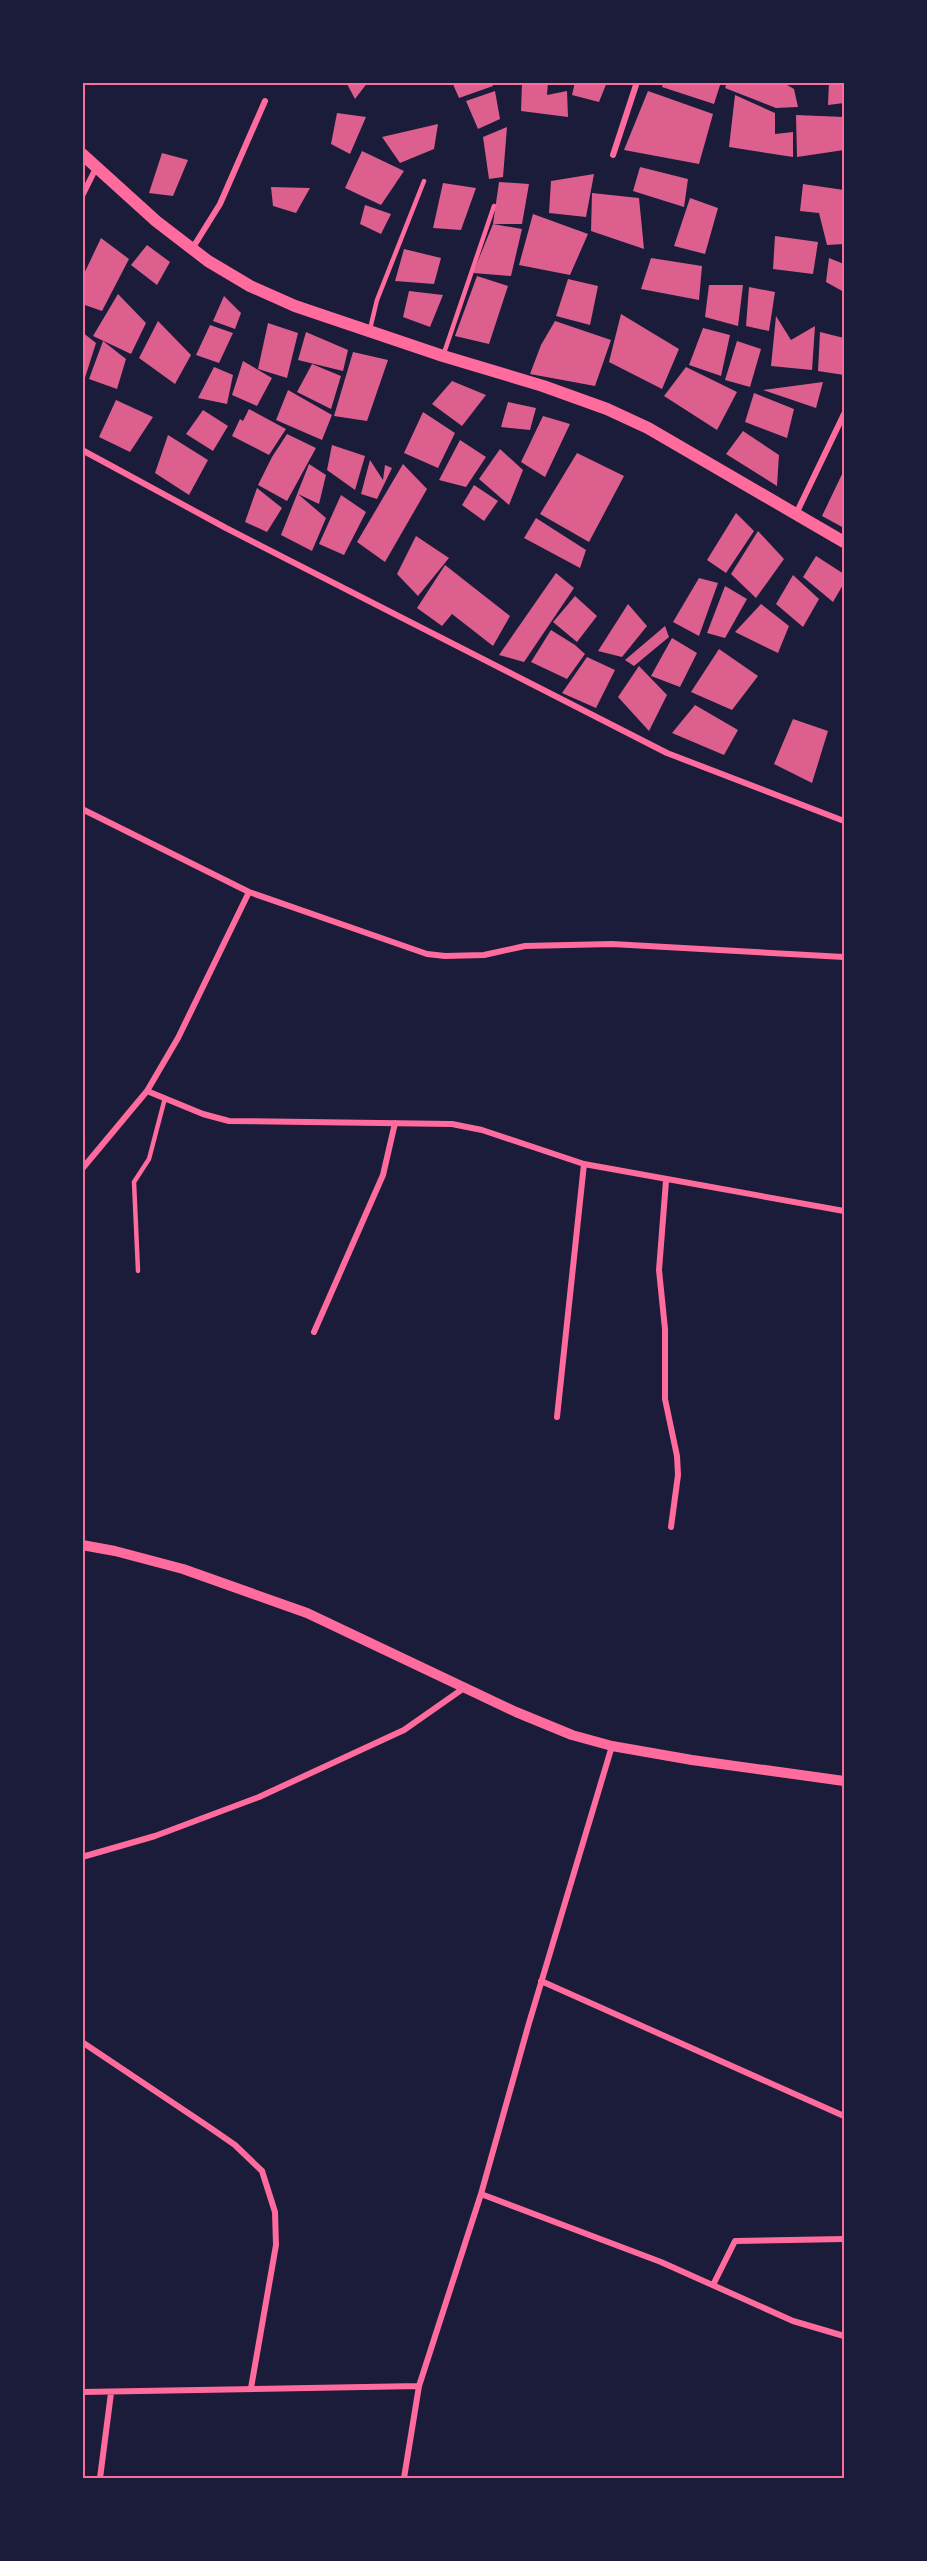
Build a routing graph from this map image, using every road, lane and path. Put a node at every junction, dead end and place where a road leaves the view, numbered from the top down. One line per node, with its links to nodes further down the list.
1 (638, 82): 4 (street)
2 (264, 100): 9 (street)
3 (82, 154): 5 (main road)
4 (613, 155)
5 (96, 168): 7 (street); 9 (main road)
6 (424, 181): 10 (lane)
7 (82, 196)
8 (494, 206): 11 (lane)
9 (192, 249): 10 (main road)
10 (369, 332): 11 (main road)
11 (443, 356): 14 (main road)
12 (844, 414): 14 (street)
13 (82, 450): 17 (street)
14 (796, 514): 15 (main road)
15 (844, 542)
16 (82, 809): 18 (street)
17 (844, 821)
18 (249, 892): 19 (street); 20 (street)
19 (844, 957)
20 (147, 1091): 21 (street); 24 (street)
21 (165, 1098): 22 (street); 27 (lane)
22 (396, 1123): 23 (street); 28 (street)
23 (584, 1164): 25 (street); 29 (street)
24 (82, 1169)
25 (666, 1181): 26 (street); 30 (street)
26 (844, 1211)
27 (138, 1271)
28 (315, 1332)
29 (558, 1417)
30 (671, 1527)
31 (82, 1545): 32 (street)
32 (464, 1688): 33 (street); 35 (street)
33 (612, 1746): 34 (street); 36 (street)
34 (844, 1781)
35 (82, 1857)
36 (541, 1981): 38 (street); 39 (street)
37 (82, 2042): 44 (street)
38 (844, 2116)
39 (481, 2194): 41 (street); 43 (street)
40 (844, 2240): 41 (street)
41 (712, 2285): 42 (street)
42 (844, 2336)
43 (419, 2386): 44 (street); 48 (street)
44 (251, 2388): 46 (street)
45 (82, 2392): 46 (street)
46 (111, 2393): 47 (street)
47 (100, 2478)
48 (404, 2478)

